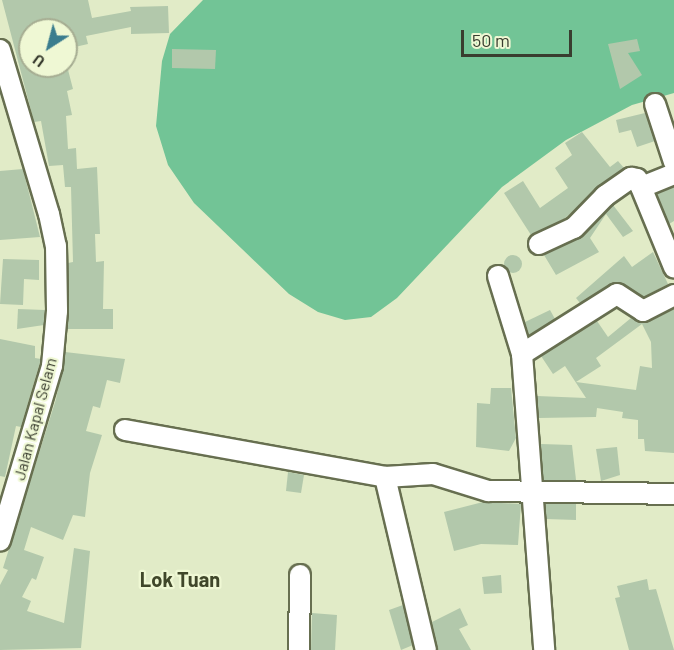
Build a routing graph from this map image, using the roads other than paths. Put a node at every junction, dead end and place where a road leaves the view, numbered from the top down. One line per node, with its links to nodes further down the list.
1 (0, 50): 15 (street, Jalan Kapal Selam)
2 (655, 104): 3 (street)
3 (674, 162)
4 (674, 174): 5 (street)
5 (641, 187): 6 (street); 7 (street)
6 (539, 244)
7 (674, 267)
8 (498, 276): 10 (street)
9 (674, 296): 10 (street)
10 (522, 354): 14 (street)
11 (124, 430): 12 (street)
12 (385, 477): 14 (street); 18 (street)
13 (674, 494): 14 (street)
14 (531, 495): 19 (street)
15 (0, 540)
16 (300, 575): 17 (street)
17 (299, 650)
18 (426, 650)
19 (544, 650)

